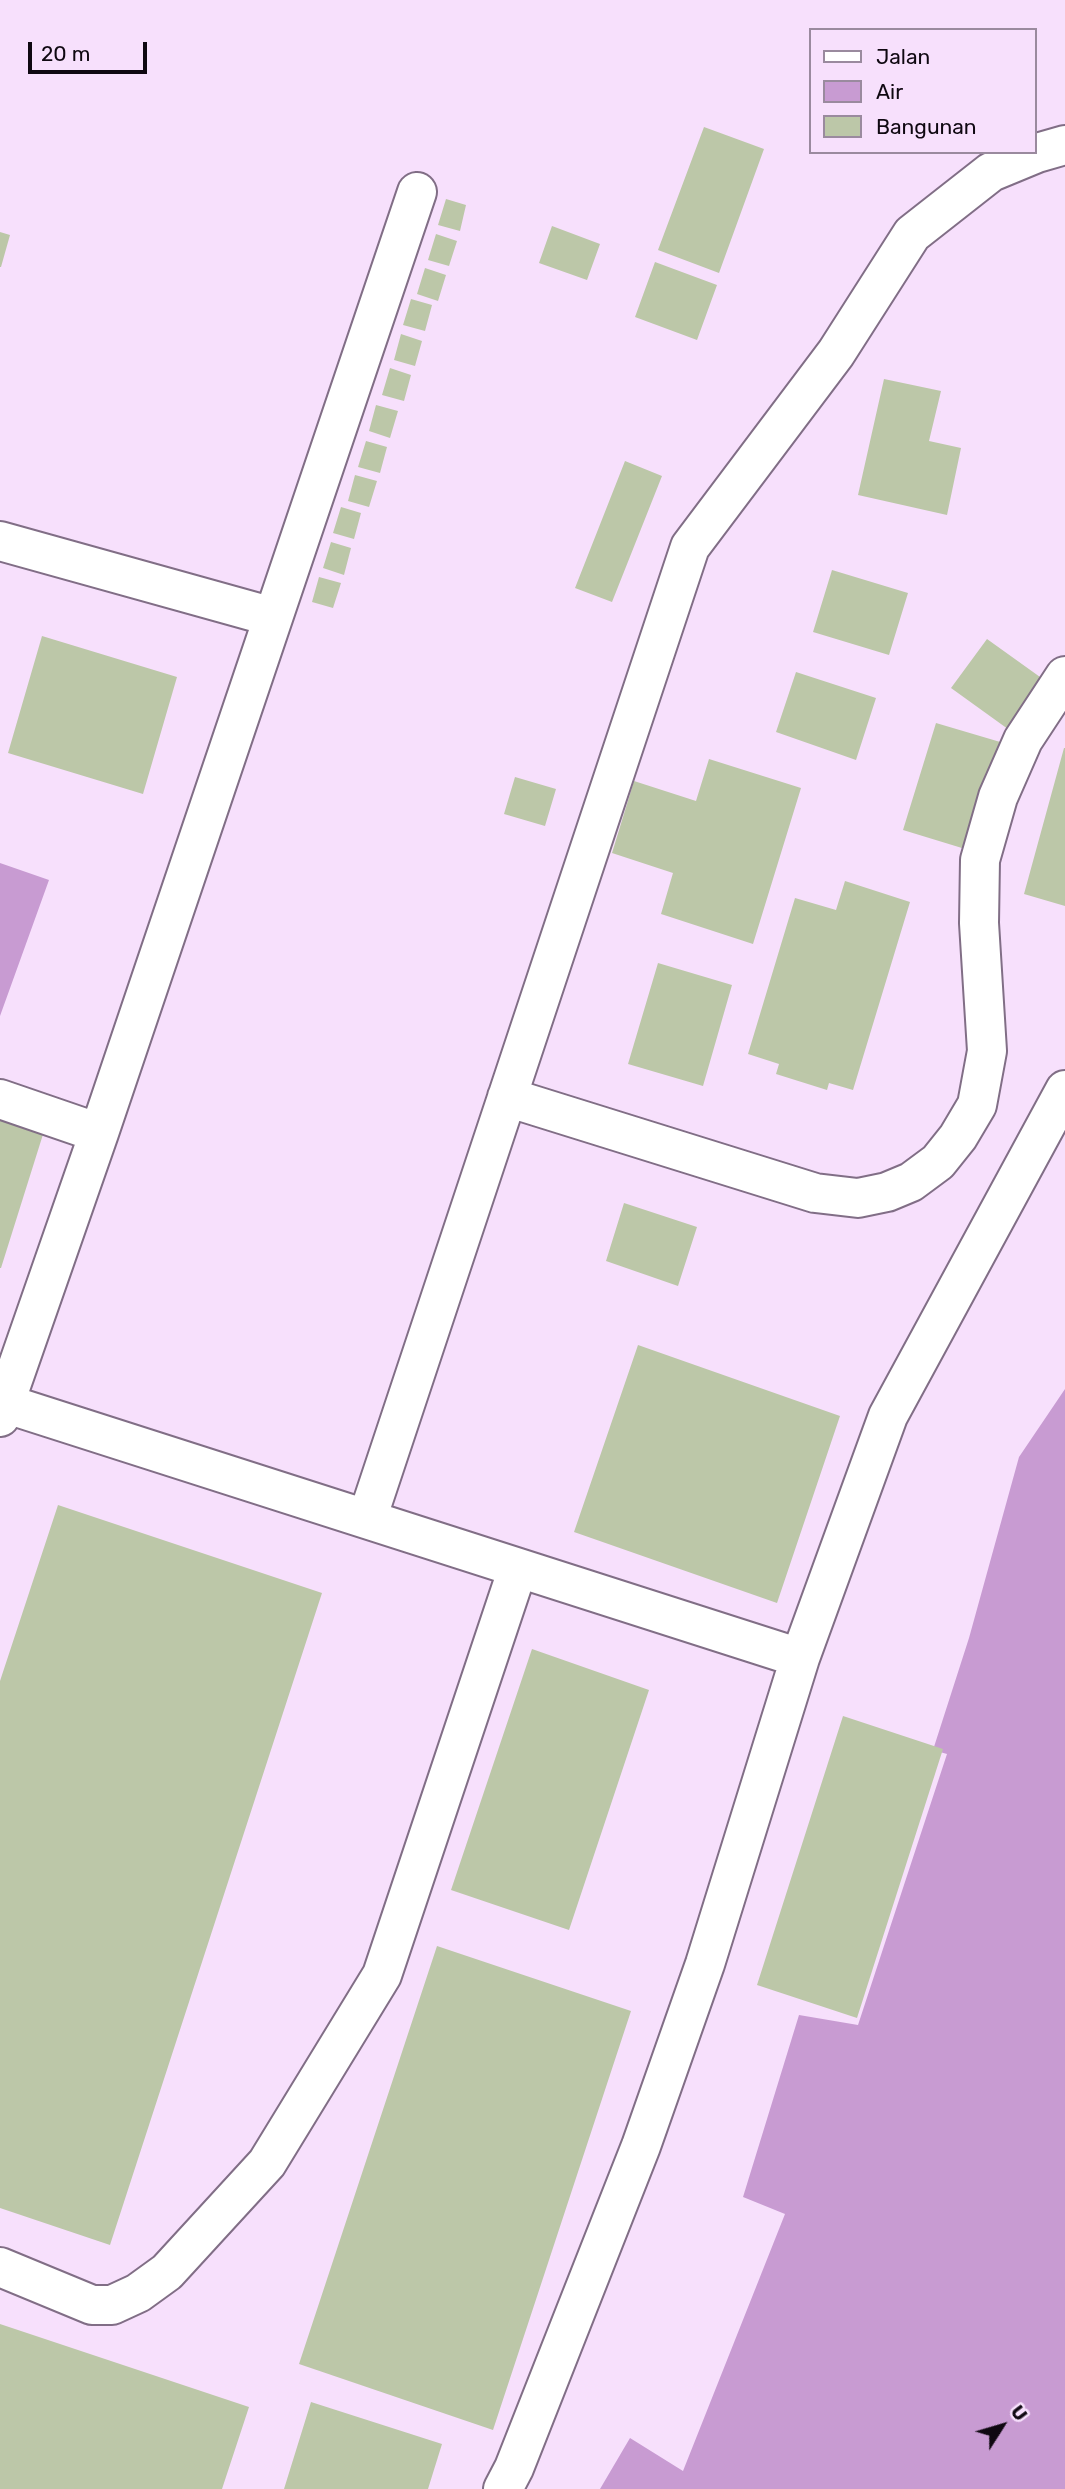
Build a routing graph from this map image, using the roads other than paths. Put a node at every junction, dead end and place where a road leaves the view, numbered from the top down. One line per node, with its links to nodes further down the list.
1 (1065, 145): 2 (lane)
2 (1037, 153)
3 (1035, 154): 9 (lane)
4 (417, 192): 6 (lane)
5 (0, 541): 6 (lane)
6 (273, 617): 11 (lane)
7 (1065, 676): 9 (lane)
8 (1065, 1090): 15 (lane)
9 (507, 1097): 13 (lane)
10 (0, 1099): 11 (lane)
11 (99, 1133): 12 (lane)
12 (5, 1394): 13 (lane)
13 (367, 1519): 14 (lane)
14 (518, 1568): 15 (lane); 16 (lane)
15 (800, 1658): 17 (lane)
16 (0, 2267)
17 (503, 2489)

